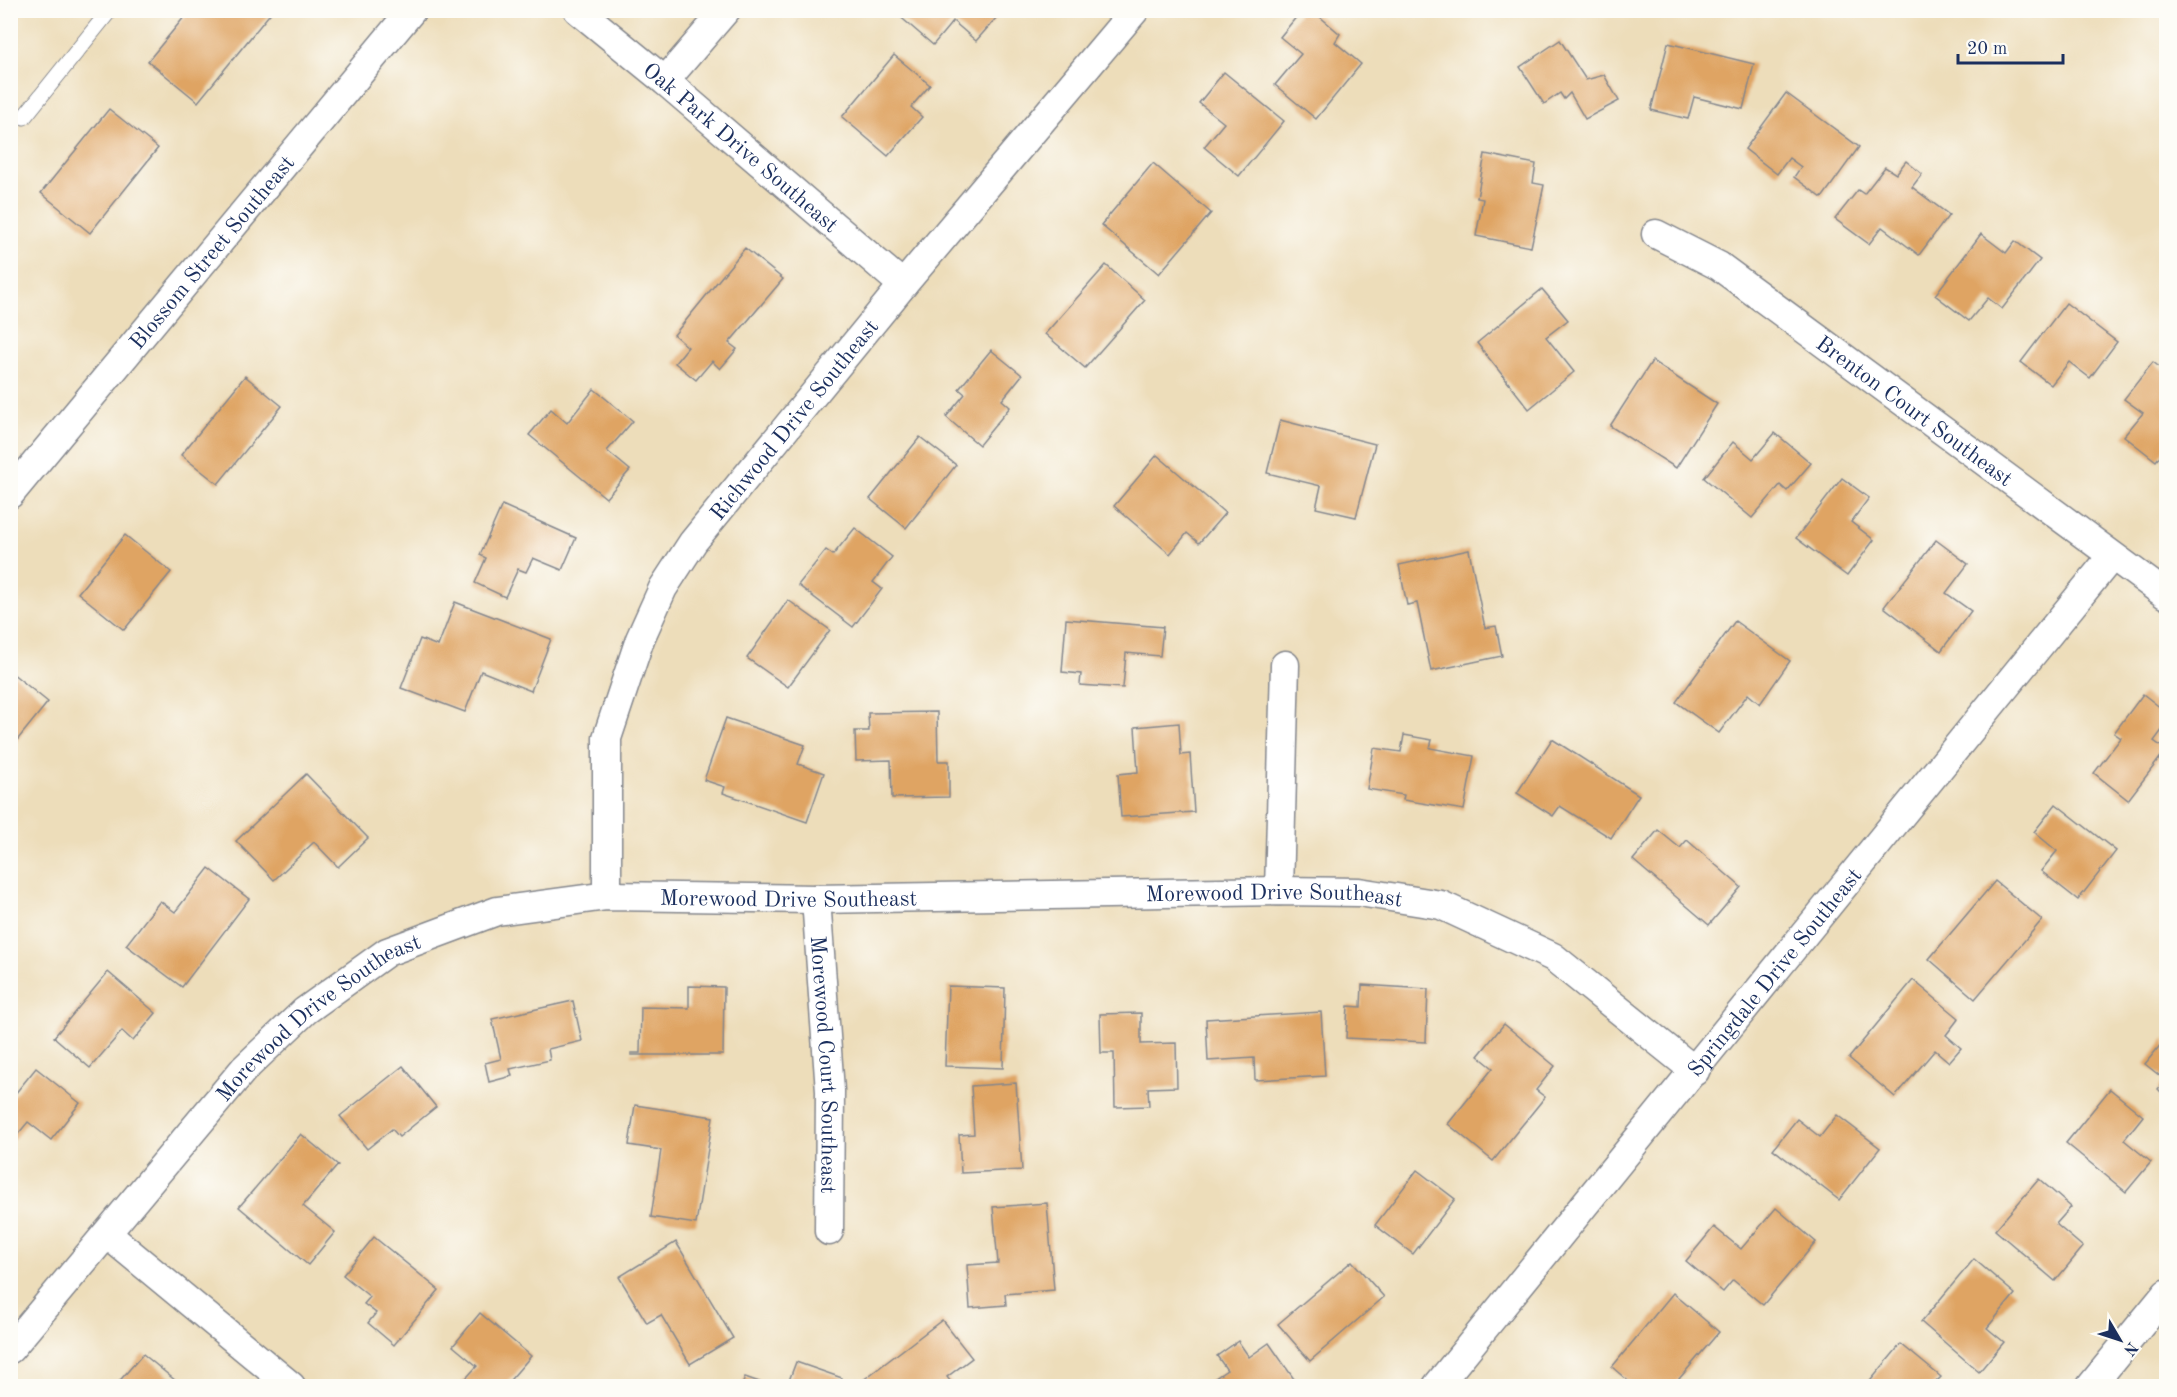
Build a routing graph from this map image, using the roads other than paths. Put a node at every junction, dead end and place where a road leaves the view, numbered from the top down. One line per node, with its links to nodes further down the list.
1 (110, 10): 7 (lane)
2 (412, 10): 10 (street, Blossom Street Southeast)
3 (578, 10): 6 (street, Oak Park Drive Southeast)
4 (726, 10): 6 (street)
5 (1135, 10): 9 (street, Richwood Drive Southeast)
6 (665, 81): 9 (street, Oak Park Drive Southeast)
7 (24, 117)
8 (1656, 234): 11 (street, Brenton Court Southeast)
9 (903, 285): 15 (street, Richwood Drive Southeast)
10 (10, 494)
11 (2112, 556): 12 (street, Brenton Court Southeast); 17 (street, Springdale Drive Southeast)
12 (2166, 595)
13 (1285, 665): 14 (street)
14 (1279, 891): 16 (street, Morewood Drive Southeast); 17 (street, Morewood Drive Southeast)
15 (607, 896): 16 (street, Morewood Drive Southeast); 19 (street, Morewood Drive Southeast)
16 (816, 899): 18 (street, Morewood Court Southeast)
17 (1695, 1071): 23 (street, Springdale Drive Southeast)
18 (829, 1231)
19 (108, 1234): 21 (street, Morewood Drive Southeast); 22 (street)
20 (2166, 1294): 24 (street)
21 (10, 1349)
22 (291, 1386)
23 (1437, 1386)
24 (2091, 1386)

